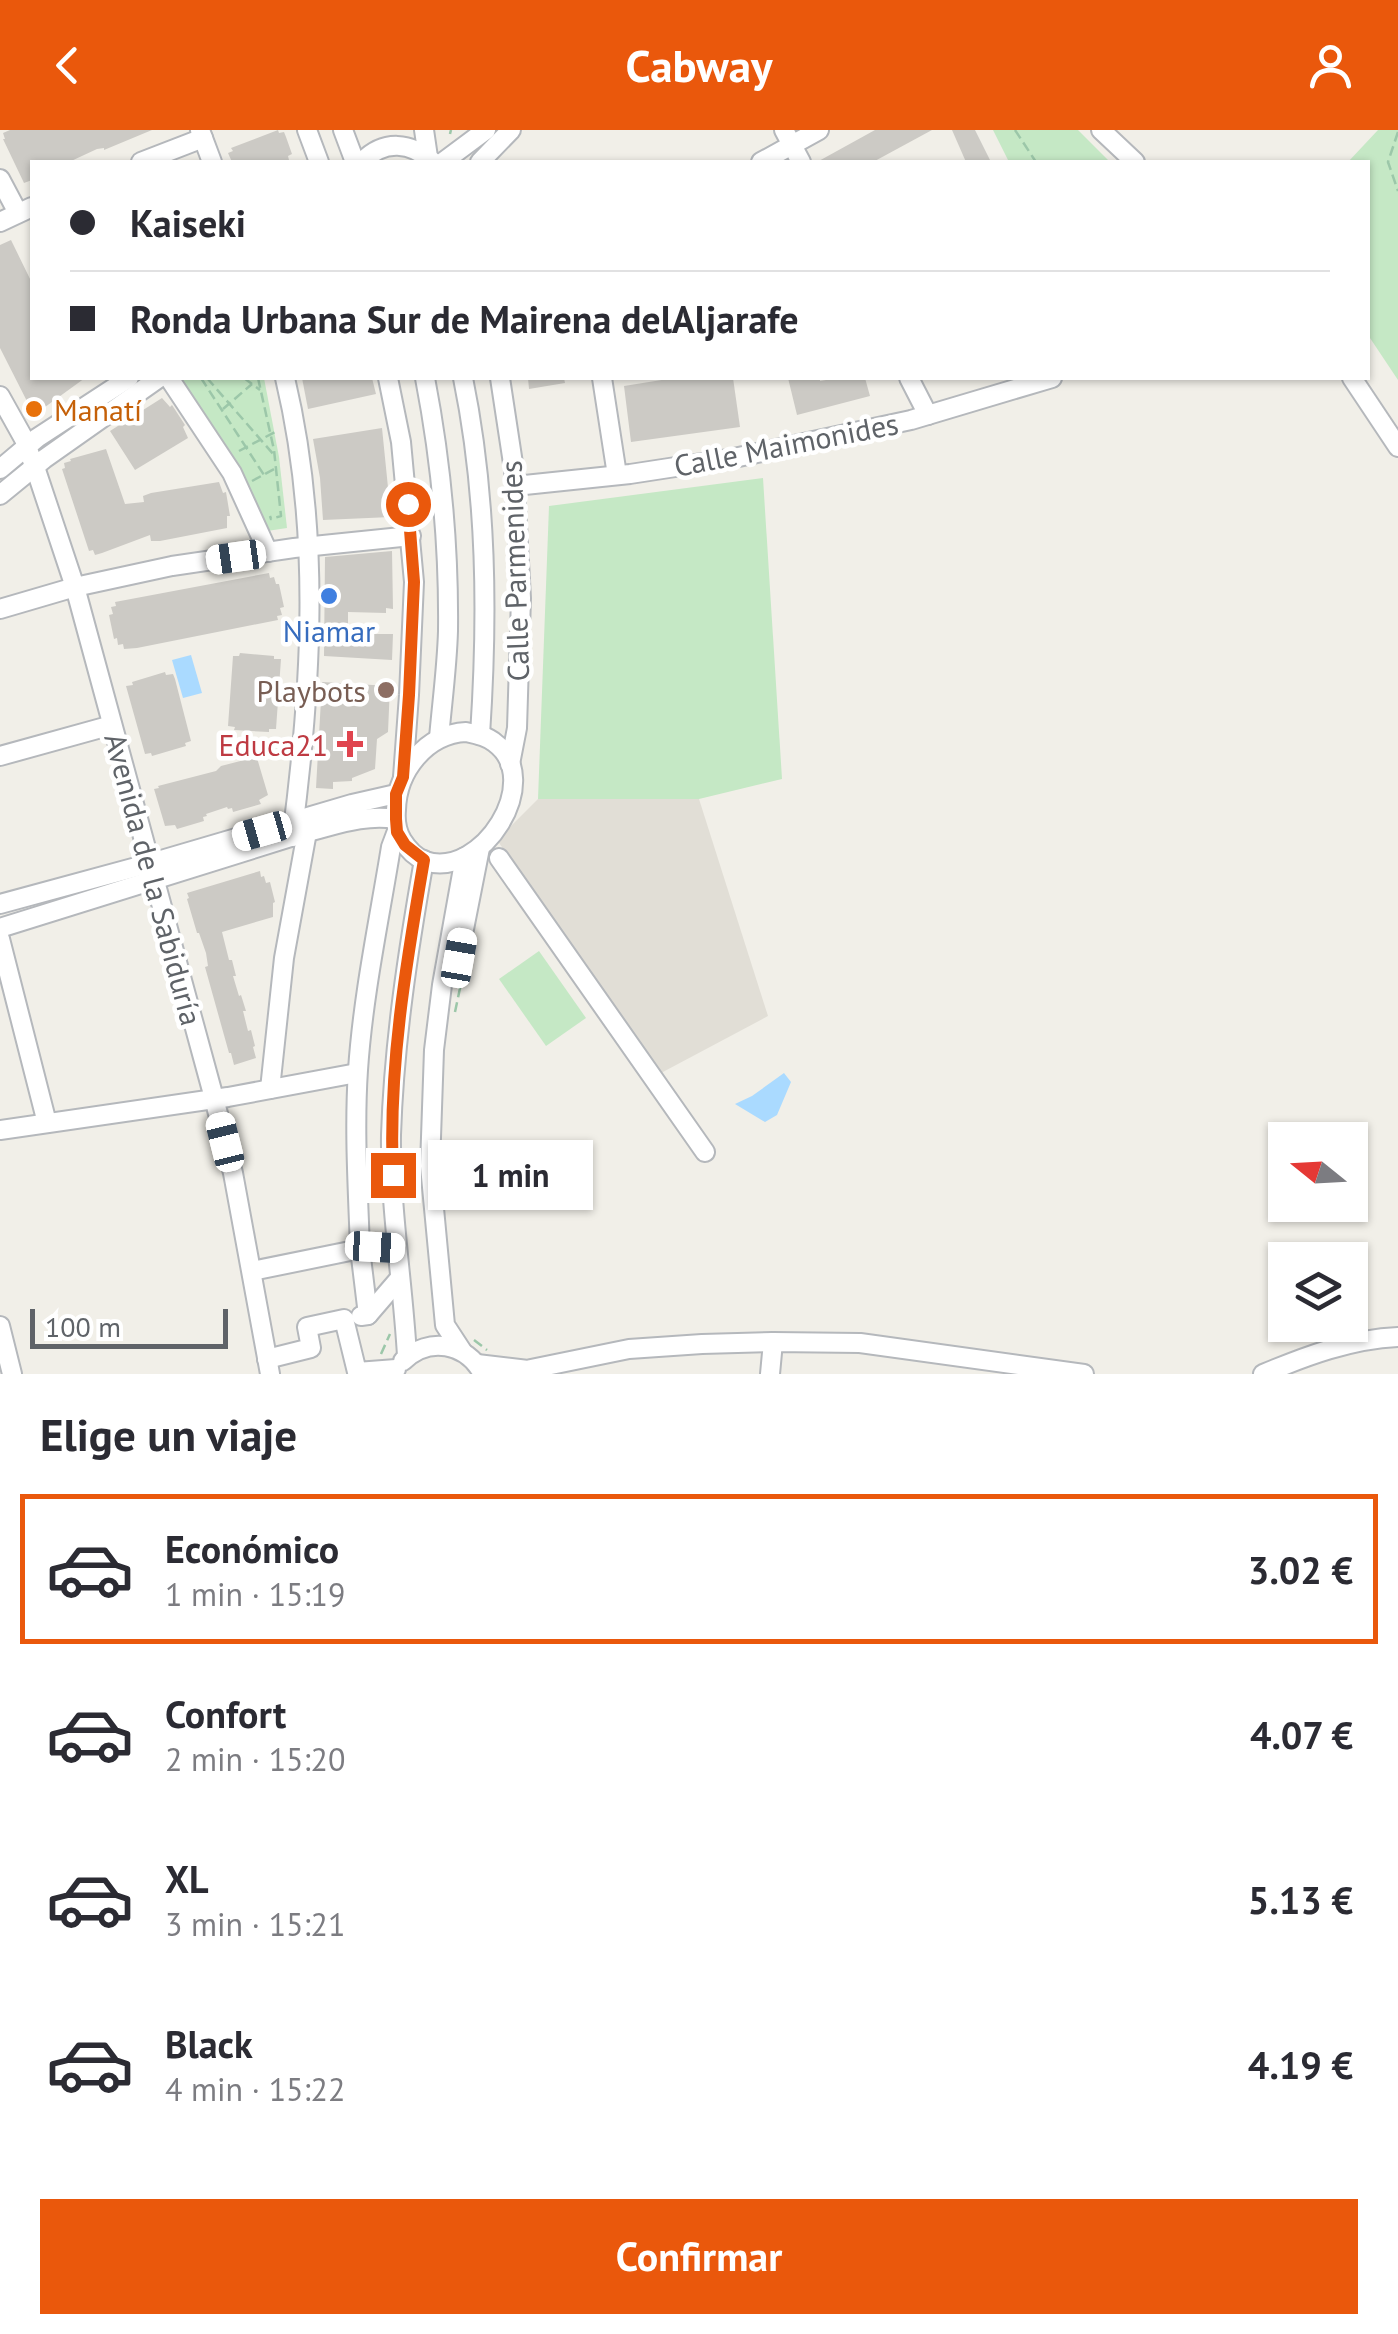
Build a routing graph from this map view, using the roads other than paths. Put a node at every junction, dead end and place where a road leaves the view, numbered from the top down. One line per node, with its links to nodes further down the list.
1 (307, 130): 13 (street)
2 (343, 130): 14 (street)
3 (424, 130): 17 (street)
4 (486, 130): 18 (street)
5 (511, 130): 19 (street)
6 (819, 130): 10 (street)
7 (1101, 130): 21 (street)
8 (202, 134): 11 (street); 12 (street)
9 (390, 137): 15 (street); 16 (street)
10 (792, 146): 20 (street)
11 (144, 160)
12 (211, 160)
13 (318, 160)
14 (358, 160)
15 (362, 160)
16 (433, 160)
17 (435, 160)
18 (437, 160)
19 (482, 160)
20 (765, 160)
21 (1132, 160)
22 (0, 179): 23 (street)
23 (25, 210): 24 (street)
24 (0, 222)
25 (126, 380): 39 (street)
26 (155, 380): 41 (street)
27 (170, 380): 48 (street)
28 (286, 380): 47 (street)
29 (388, 380): 46 (street)
30 (425, 380): 53 (street)
31 (463, 380): 52 (street)
32 (500, 380): 44 (street, Calle Parmenides)
33 (602, 380): 43 (street)
34 (910, 380): 38 (street)
35 (1045, 380): 38 (street, Calle Maimonides)
36 (1353, 380): 40 (street)
37 (0, 396): 39 (street, Avenida de la Sabiduría)
38 (928, 415): 43 (street, Calle Maimonides)
39 (26, 446): 41 (street, Avenida de la Sabiduría); 42 (street)
40 (1398, 447)
41 (34, 466): 45 (street); 49 (street, Avenida de la Sabiduría)
42 (0, 469)
43 (616, 475): 44 (street, Calle Maimonides)
44 (515, 486): 55 (street, Calle Parmenides)
45 (0, 495)
46 (411, 536): 47 (street); 56 (street)
47 (310, 546): 48 (street); 58 (street)
48 (268, 552): 49 (street)
49 (75, 586): 50 (street); 51 (street, Avenida de la Sabiduría)
50 (0, 609)
51 (112, 725): 54 (street); 62 (street, Avenida de la Sabiduría)
52 (480, 735): 53 (street); 55 (street)
53 (438, 738): 56 (street)
54 (0, 756)
55 (510, 764): 59 (street)
56 (400, 785): 57 (street); 58 (street)
57 (396, 825): 58 (street); 61 (street); 66 (street)
58 (298, 830): 62 (street); 67 (street)
59 (472, 852): 61 (street); 81 (street)
60 (499, 858): 71 (street)
61 (424, 860): 72 (street)
62 (153, 871): 63 (street); 64 (street); 68 (street, Avenida de la Sabiduría)
63 (0, 904)
64 (0, 928)
65 (0, 939): 69 (street)
66 (358, 1074): 67 (street); 73 (street)
67 (270, 1089): 68 (street)
68 (214, 1098): 69 (street); 74 (street, Avenida de la Sabiduría)
69 (47, 1123): 70 (street)
70 (0, 1130)
71 (705, 1152)
72 (396, 1248): 73 (street); 75 (street)
73 (360, 1249): 74 (street); 76 (street)
74 (252, 1270): 83 (street, Avenida de la Sabiduría)
75 (400, 1280): 76 (street); 84 (street)
76 (368, 1314): 77 (street)
77 (344, 1318): 83 (street); 84 (street)
78 (0, 1326): 86 (street)
79 (1398, 1337): 90 (street)
80 (773, 1342): 85 (street); 87 (street); 88 (street)
81 (465, 1343): 82 (street); 84 (street)
82 (484, 1365): 85 (street)
83 (269, 1367)
84 (399, 1367)
85 (524, 1372)
86 (12, 1374)
87 (770, 1374)
88 (1074, 1374): 89 (street)
89 (1084, 1374)
90 (1263, 1374)

